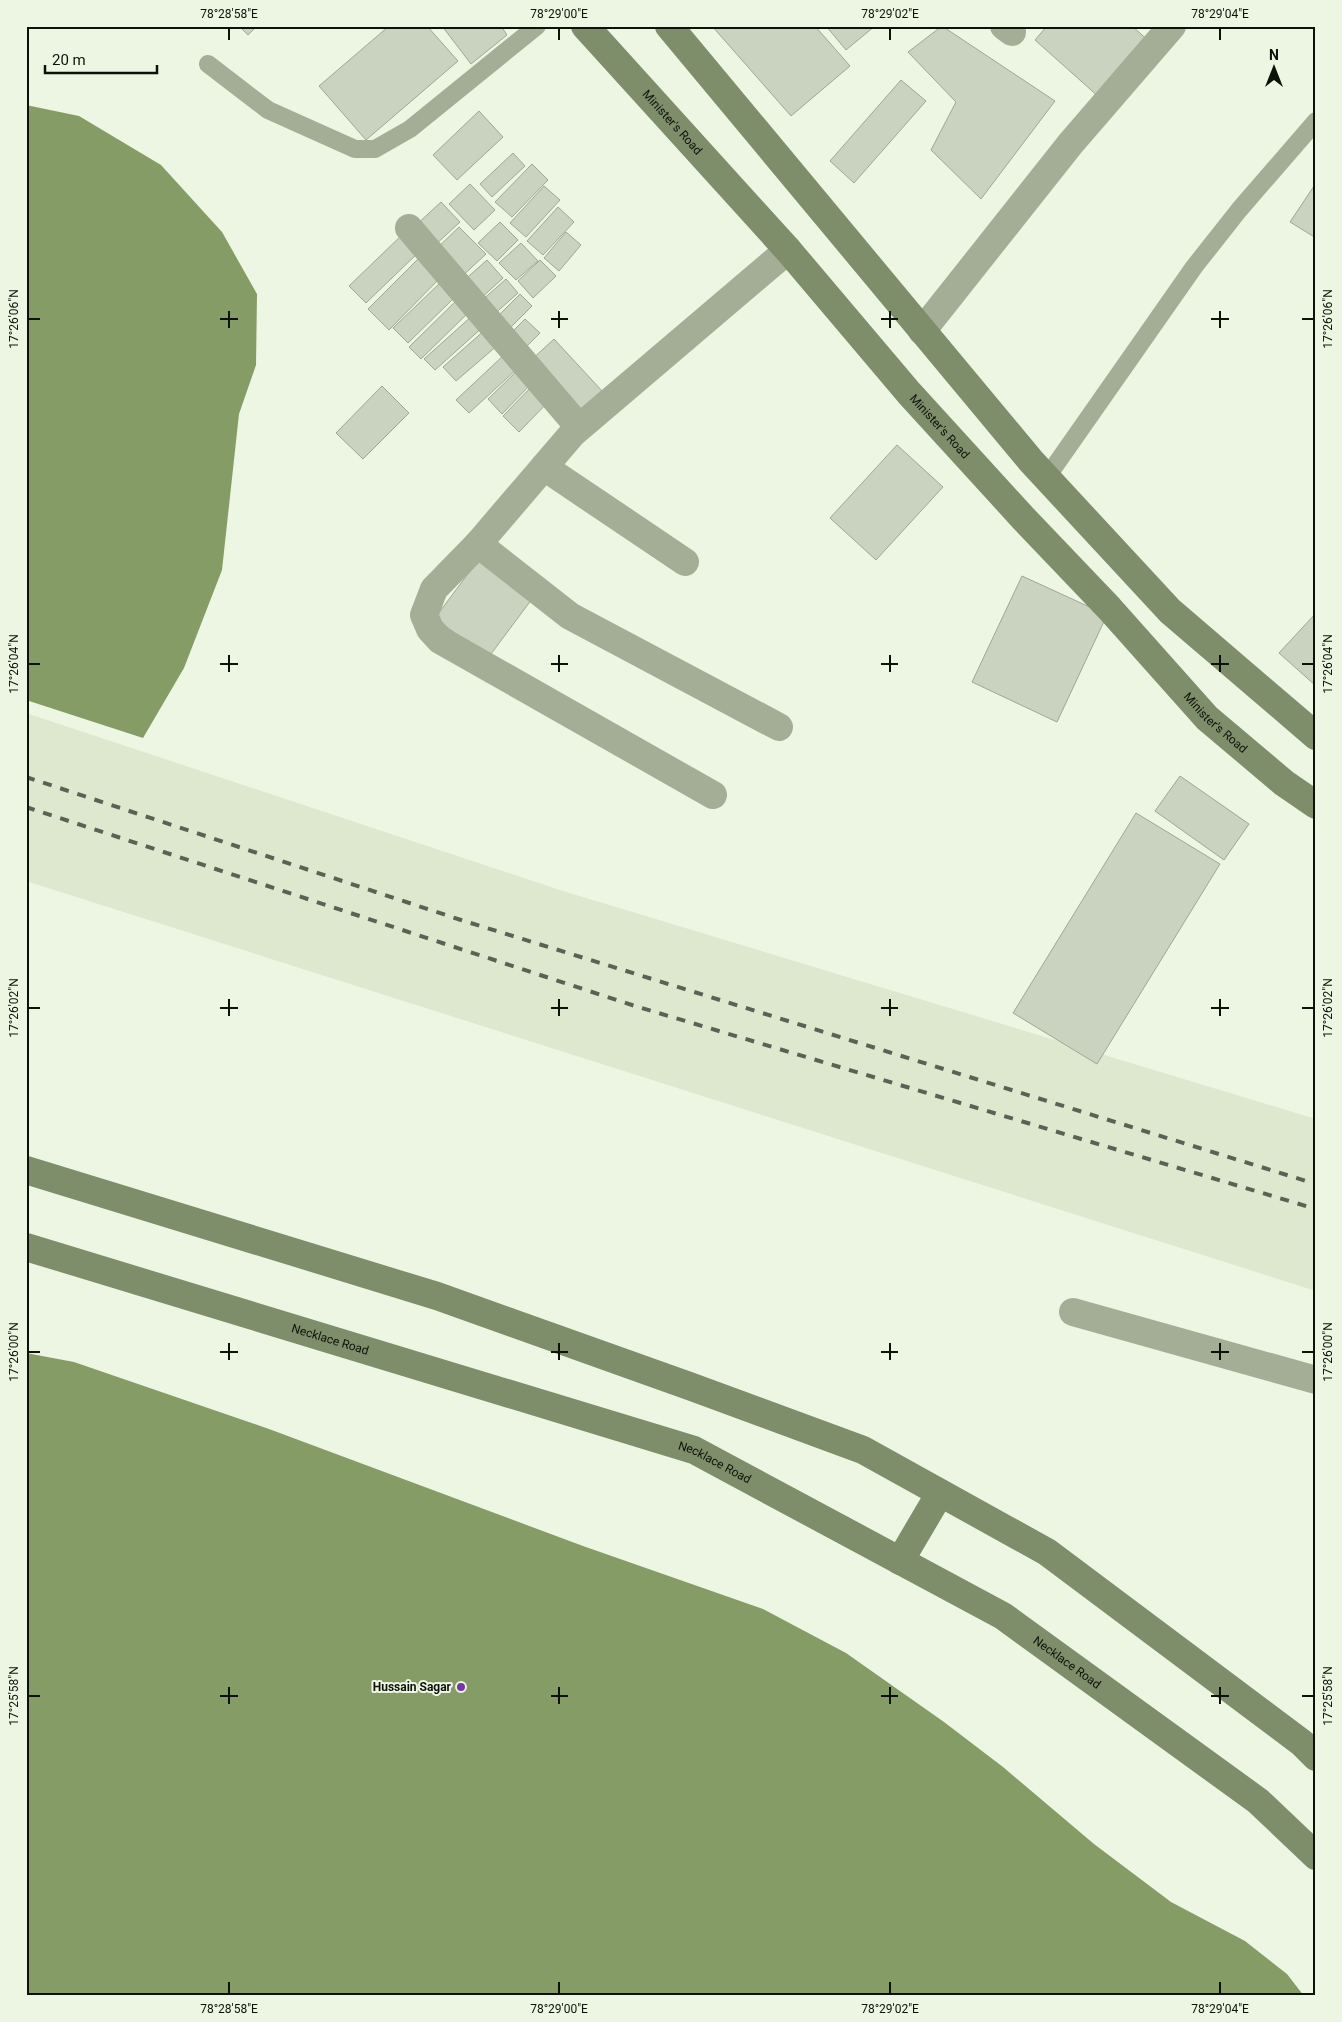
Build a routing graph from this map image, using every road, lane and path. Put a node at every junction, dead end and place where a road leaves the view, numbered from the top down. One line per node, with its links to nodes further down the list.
1 (537, 26): 5 (lane)
2 (585, 26): 8 (main road, Minister's Road)
3 (669, 26): 9 (main road)
4 (1172, 26): 9 (street)
5 (208, 64)
6 (1316, 121): 12 (lane)
7 (409, 228): 10 (street)
8 (788, 250): 10 (street); 18 (main road, Minister's Road)
9 (922, 331): 12 (main road)
10 (579, 427): 11 (street)
11 (544, 467): 13 (street); 14 (street)
12 (1047, 477): 16 (main road)
13 (478, 544): 15 (street); 17 (street)
14 (685, 562)
15 (779, 727)
16 (1316, 736)
17 (713, 794)
18 (1316, 805)
19 (26, 1170): 23 (main road)
20 (26, 1247): 24 (main road, Necklace Road)
21 (1073, 1312): 22 (street)
22 (1316, 1380)
23 (940, 1493): 24 (main road); 25 (main road)
24 (900, 1561): 26 (main road, Necklace Road)
25 (1311, 1743)
26 (1316, 1856)

